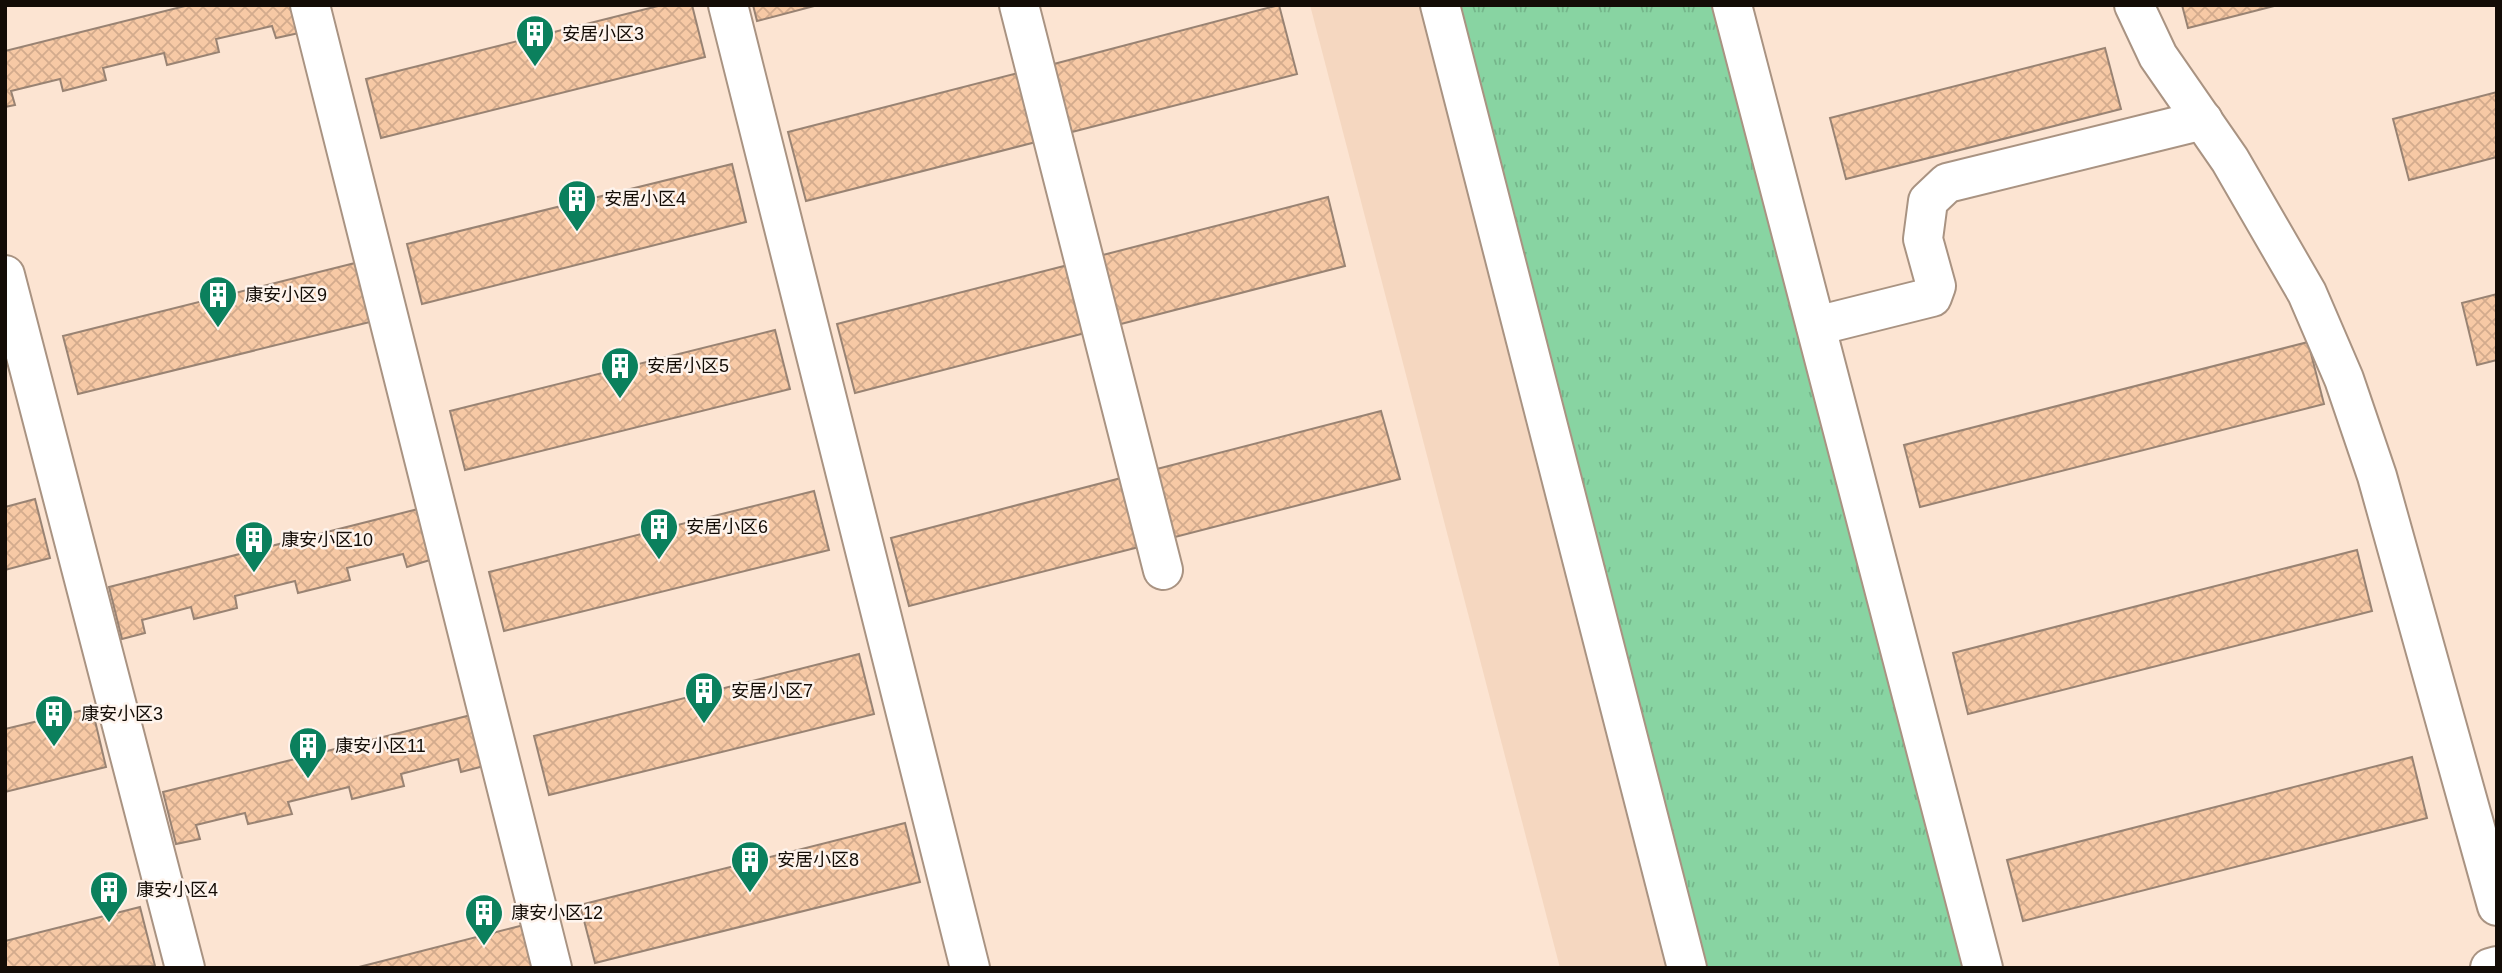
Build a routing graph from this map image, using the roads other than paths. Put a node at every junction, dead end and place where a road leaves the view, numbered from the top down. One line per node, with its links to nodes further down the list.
1 (310, 5): 14 (street)
2 (728, 5): 15 (street)
3 (1018, 5): 10 (street)
4 (1440, 5): 16 (street)
5 (1732, 5): 9 (street)
6 (2134, 5): 7 (street)
7 (2203, 120): 9 (street); 11 (street)
8 (5, 275): 13 (street)
9 (1816, 326): 17 (street)
10 (1163, 570)
11 (2497, 906)
12 (2497, 966): 18 (street)
13 (185, 968)
14 (552, 968)
15 (970, 968)
16 (1687, 968)
17 (1983, 968)
18 (2490, 968)

